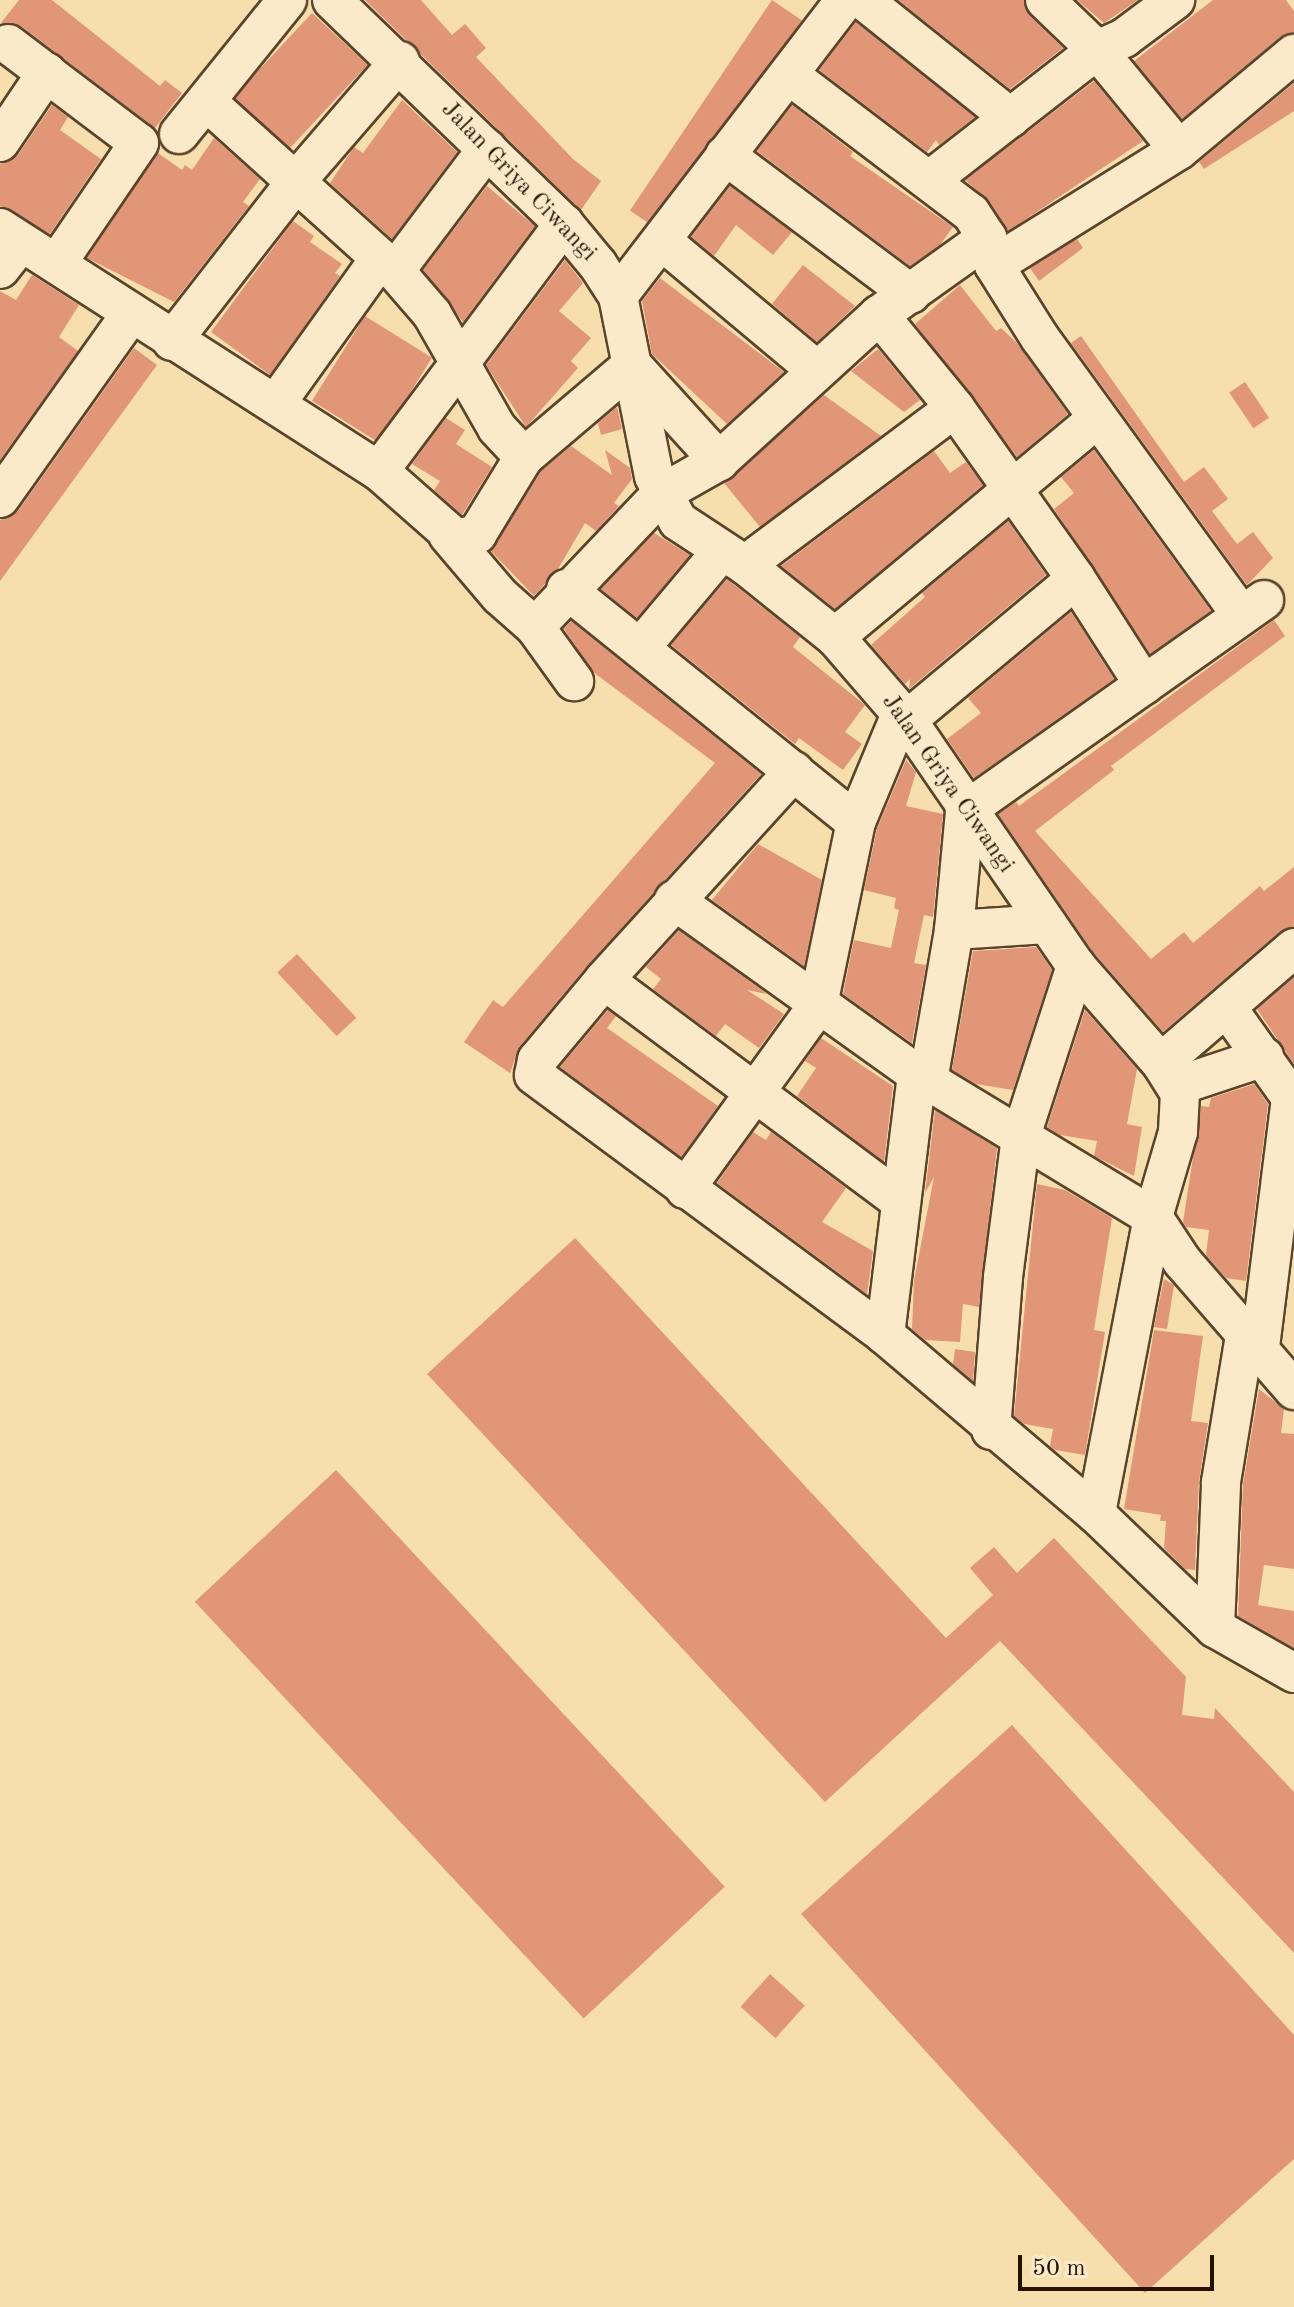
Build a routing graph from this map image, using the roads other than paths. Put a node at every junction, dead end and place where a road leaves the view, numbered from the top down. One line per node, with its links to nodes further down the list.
1 (287, 0): 13 (street)
2 (332, 0): 10 (street, Jalan Griya Ciwangi)
3 (845, 0): 12 (street)
4 (863, 0): 14 (street)
5 (1045, 0): 8 (street)
6 (1175, 0): 8 (street)
7 (8, 44): 11 (street)
8 (1097, 50): 14 (street); 18 (street)
9 (1294, 54): 18 (street)
10 (400, 61): 17 (street, Jalan Griya Ciwangi); 20 (street)
11 (47, 72): 16 (street); 26 (street)
12 (789, 75): 19 (street); 21 (street)
13 (207, 102): 15 (street); 20 (street)
14 (1011, 118): 21 (street)
15 (179, 134)
16 (0, 142)
17 (487, 149): 22 (street, Jalan Griya Ciwangi); 27 (street)
18 (1179, 150): 25 (street)
19 (725, 155): 23 (street); 28 (street)
20 (298, 179): 27 (street); 32 (street)
21 (930, 180): 25 (street)
22 (564, 224): 29 (street, Jalan Griya Ciwangi); 33 (street)
23 (662, 241): 29 (street); 35 (street)
24 (7, 246): 26 (street)
25 (991, 252): 28 (street); 38 (street)
26 (57, 263): 30 (street)
27 (387, 265): 33 (street); 36 (street)
28 (911, 294): 31 (street)
29 (618, 296): 34 (street, Jalan Griya Ciwangi)
30 (131, 314): 32 (street); 44 (street)
31 (879, 315): 35 (street); 37 (street)
32 (172, 341): 36 (street)
33 (460, 363): 39 (street); 41 (street)
34 (632, 365): 39 (street); 40 (street); 43 (street, Jalan Griya Ciwangi)
35 (815, 369): 40 (street)
36 (277, 402): 41 (street)
37 (955, 408): 42 (street); 46 (street)
38 (1095, 420): 42 (street); 53 (street)
39 (524, 457): 45 (street)
40 (719, 461): 43 (street)
41 (379, 471): 45 (street)
42 (1009, 491): 47 (street); 50 (street)
43 (661, 494): 46 (street, Jalan Griya Ciwangi); 48 (street)
44 (0, 498)
45 (448, 535): 49 (street)
46 (733, 559): 50 (street, Jalan Griya Ciwangi); 51 (street)
47 (1076, 579): 53 (street); 54 (street)
48 (566, 589): 49 (street); 51 (street)
49 (535, 627): 52 (street)
50 (835, 637): 54 (street, Jalan Griya Ciwangi)
51 (640, 648): 55 (street)
52 (574, 681)
53 (1144, 685): 56 (street)
54 (904, 717): 56 (street, Jalan Griya Ciwangi); 57 (street)
55 (794, 771): 57 (street); 58 (street)
56 (965, 811): 59 (street, Jalan Griya Ciwangi); 60 (street)
57 (856, 822): 64 (street)
58 (674, 900): 63 (street); 64 (street)
59 (1047, 924): 60 (street); 62 (street, Jalan Griya Ciwangi)
60 (954, 930): 68 (street)
61 (1294, 948): 65 (street)
62 (1076, 966): 67 (street, Jalan Griya Ciwangi); 71 (street)
63 (604, 980): 69 (street); 72 (street)
64 (818, 1005): 68 (street); 69 (street)
65 (1228, 1009): 66 (street); 67 (street)
66 (1264, 1057): 67 (street); 70 (street)
67 (1169, 1074): 74 (street)
68 (922, 1078): 71 (street); 73 (street)
69 (753, 1092): 72 (street); 73 (street)
70 (1292, 1100): 76 (street)
71 (1021, 1136): 74 (street); 78 (street)
72 (685, 1189): 75 (street)
73 (900, 1201): 75 (street)
74 (1153, 1217): 76 (street); 79 (street)
75 (885, 1335): 78 (street)
76 (1253, 1338): 77 (street); 80 (street)
77 (1294, 1390)
78 (991, 1430): 79 (street)
79 (1096, 1514): 80 (street)
80 (1215, 1628): 81 (street)
81 (1294, 1673)

